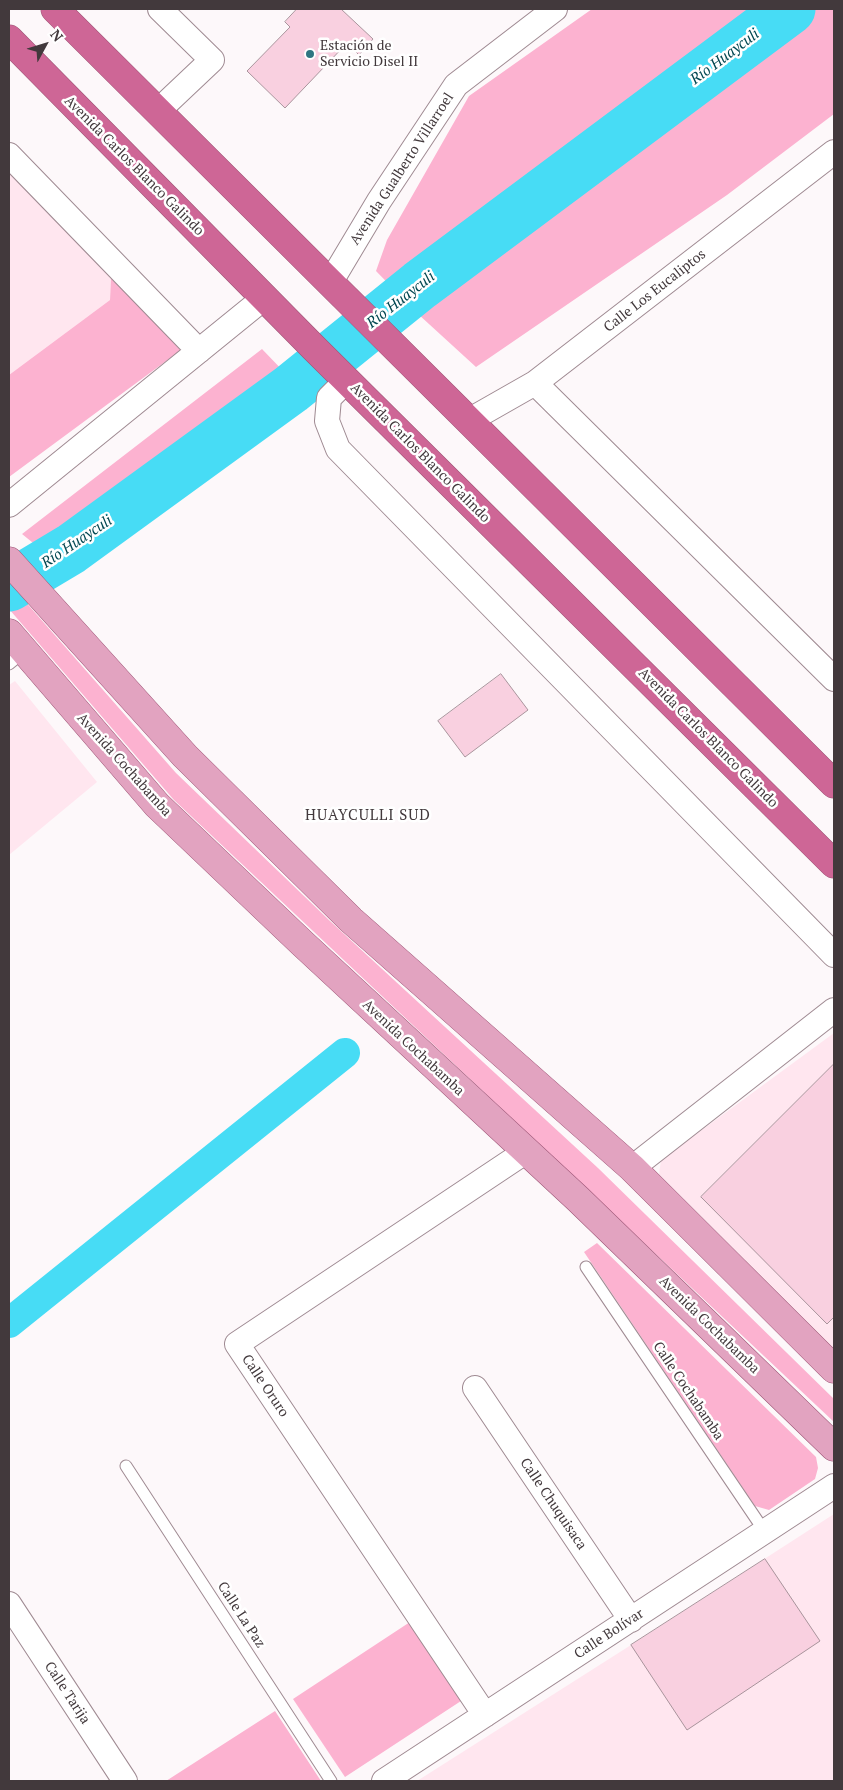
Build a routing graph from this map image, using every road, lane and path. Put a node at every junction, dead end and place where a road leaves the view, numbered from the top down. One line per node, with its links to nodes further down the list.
1 (55, 9): 5 (highway)
2 (160, 9): 5 (street)
3 (555, 9): 8 (street, Avenida Gualberto Villarroel)
4 (9, 39): 9 (highway, Avenida Carlos Blanco Galindo)
5 (158, 111): 8 (highway)
6 (834, 152): 12 (street, Calle Los Eucaliptos)
7 (9, 156): 10 (street)
8 (330, 283): 13 (highway)
9 (264, 298): 10 (street); 11 (highway, Avenida Carlos Blanco Galindo)
10 (199, 351): 14 (street)
11 (343, 376): 19 (highway, Avenida Carlos Blanco Galindo); 20 (street)
12 (535, 383): 13 (street, Calle Los Eucaliptos); 17 (street)
13 (470, 420): 18 (highway)
14 (9, 505)
15 (11, 563): 23 (main road)
16 (14, 650): 22 (main road, Avenida Cochabamba)
17 (834, 679)
18 (834, 784)
19 (834, 864)
20 (834, 955)
21 (834, 1010): 23 (street)
22 (525, 1152): 27 (main road, Avenida Cochabamba); 33 (street, Calle Oruro)
23 (632, 1168): 25 (main road)
24 (586, 1268): 30 (lane, Calle Cochabamba)
25 (834, 1369)
26 (475, 1388): 32 (street, Calle Chuquisaca)
27 (834, 1447)
28 (126, 1466): 35 (lane, Calle La Paz)
29 (834, 1486): 30 (street, Calle Bolívar)
30 (765, 1532): 32 (street, Calle Bolívar)
31 (9, 1604): 34 (street, Calle Tarija)
32 (631, 1620): 33 (street, Calle Bolívar)
33 (485, 1715): 36 (street, Calle Bolívar)
34 (125, 1781)
35 (331, 1781)
36 (384, 1781)

